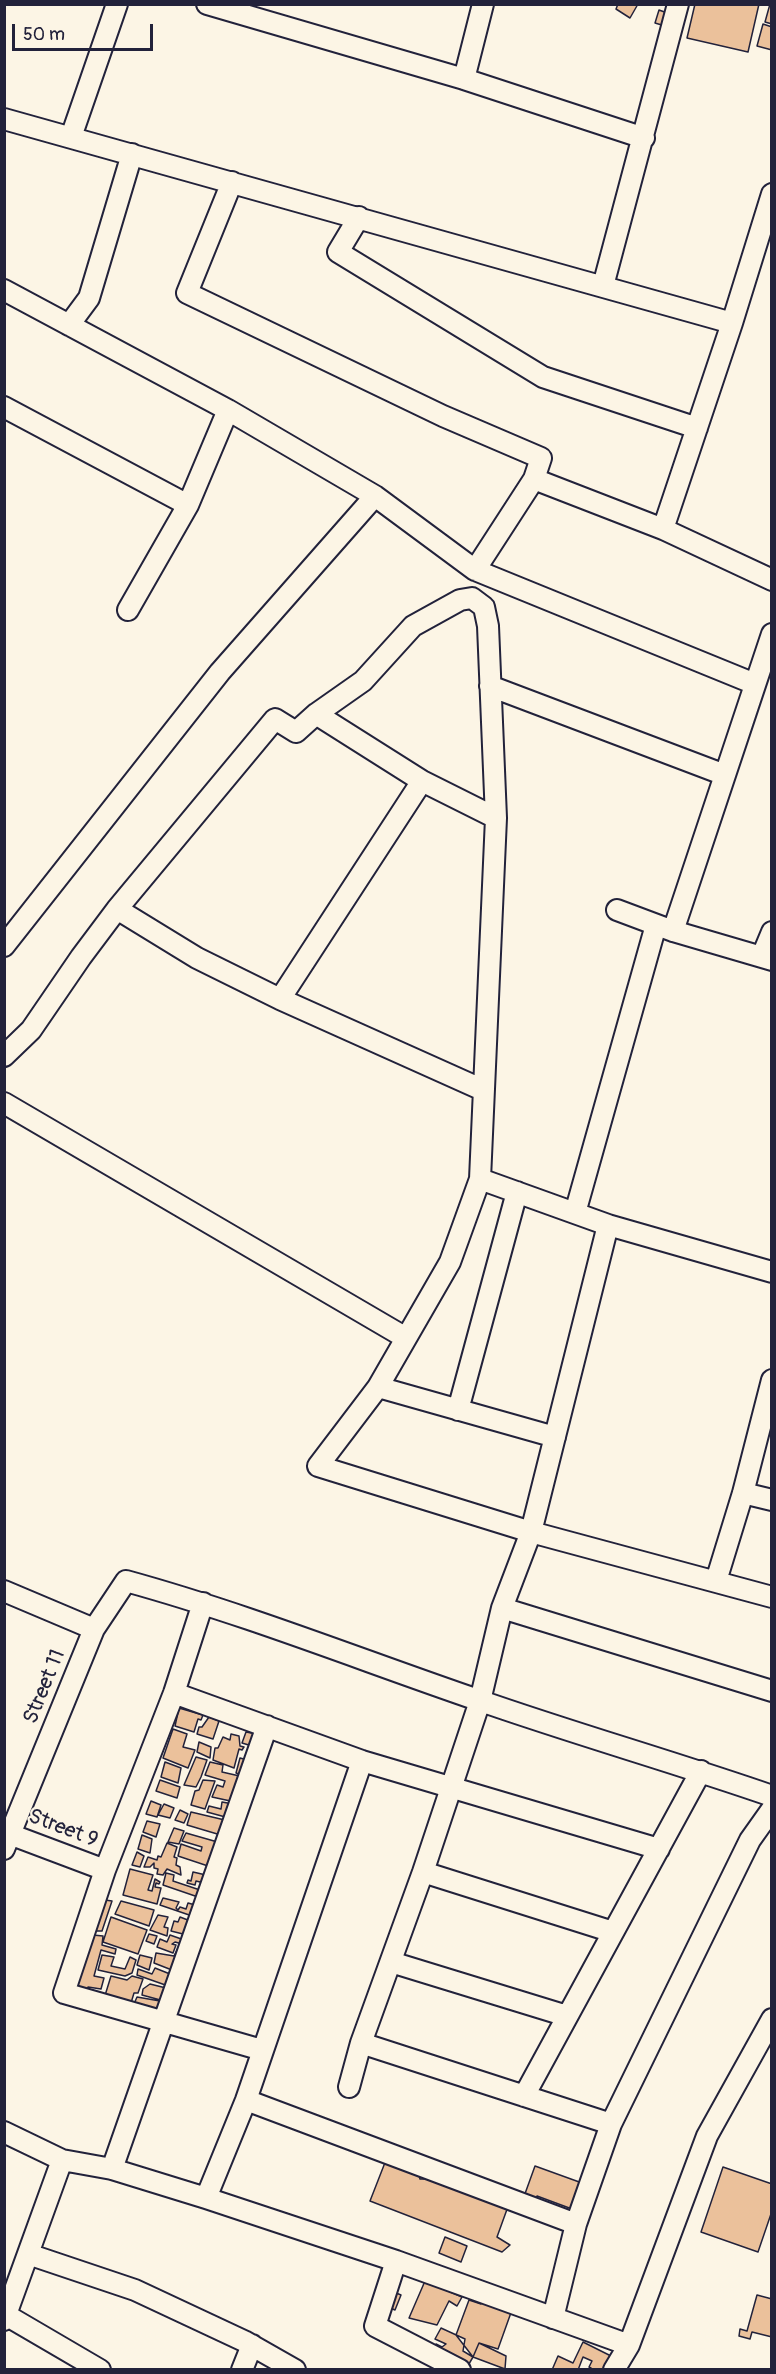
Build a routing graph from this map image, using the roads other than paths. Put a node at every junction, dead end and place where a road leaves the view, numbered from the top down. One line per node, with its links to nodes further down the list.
1 (117, 4): 7 (street)
2 (207, 4): 5 (street)
3 (483, 4): 5 (street)
4 (678, 4): 8 (street)
5 (464, 79): 8 (street)
6 (4, 119): 7 (street)
7 (71, 137): 9 (street)
8 (644, 138): 13 (street)
9 (132, 154): 10 (street); 16 (street)
10 (232, 182): 12 (street); 20 (street)
11 (771, 194): 15 (street)
12 (359, 217): 13 (street); 19 (street)
13 (603, 286): 15 (street)
14 (4, 290): 16 (street)
15 (732, 323): 19 (street)
16 (69, 325): 18 (street)
17 (4, 407): 22 (street)
18 (228, 410): 21 (street); 22 (street)
19 (697, 428): 23 (street)
20 (534, 479): 23 (street); 24 (street)
21 (375, 496): 24 (street); 38 (street)
22 (188, 505): 26 (street)
23 (663, 529): 25 (street)
24 (475, 570): 28 (street)
25 (771, 580)
26 (128, 610)
27 (771, 634): 28 (street)
28 (755, 684): 31 (street)
29 (490, 686): 30 (street); 31 (street); 33 (street)
30 (316, 714): 32 (street); 34 (street)
31 (725, 775): 36 (street)
32 (422, 781): 33 (street); 40 (street)
33 (496, 818): 42 (street)
34 (117, 909): 40 (street); 41 (street)
35 (617, 910): 36 (street)
36 (664, 928): 39 (street); 46 (street)
37 (771, 932): 39 (street)
38 (4, 946)
39 (767, 958)
40 (280, 999): 42 (street)
41 (4, 1056)
42 (483, 1090): 44 (street)
43 (4, 1103): 49 (street)
44 (480, 1179): 45 (street); 49 (street)
45 (517, 1192): 46 (street); 53 (street)
46 (575, 1213): 47 (street)
47 (608, 1225): 48 (street); 54 (street)
48 (771, 1272)
49 (406, 1338): 51 (street)
50 (771, 1380): 52 (street)
51 (378, 1387): 53 (street); 57 (street)
52 (769, 1404): 55 (street)
53 (458, 1410): 54 (street)
54 (555, 1437): 57 (street)
55 (743, 1493): 56 (street); 58 (street)
56 (771, 1500)
57 (531, 1532): 58 (street); 62 (street)
58 (716, 1581): 60 (street)
59 (6, 1595): 63 (street)
60 (771, 1598)
61 (203, 1603): 63 (street, Street 11); 65 (street); 66 (street)
62 (502, 1608): 64 (street); 66 (street)
63 (94, 1629): 73 (street, Street 11)
64 (771, 1691)
65 (174, 1693): 67 (street); 75 (street)
66 (480, 1701): 69 (street); 70 (street)
67 (267, 1726): 68 (street); 81 (street)
68 (362, 1761): 70 (street); 83 (street)
69 (701, 1771): 71 (street); 74 (street)
70 (451, 1789): 74 (street); 76 (street)
71 (771, 1796)
72 (771, 1809): 87 (street)
73 (7, 1838): 75 (street, Street 9)
74 (659, 1849): 77 (street)
75 (105, 1870): 81 (street)
76 (423, 1872): 77 (street); 78 (street)
77 (614, 1932): 79 (street)
78 (391, 1962): 79 (street); 82 (street)
79 (567, 2016): 85 (street)
80 (771, 2019): 98 (street)
81 (163, 2022): 83 (street); 90 (street)
82 (361, 2043): 84 (street); 85 (street)
83 (262, 2050): 86 (street)
84 (349, 2087)
85 (524, 2096): 87 (street)
86 (246, 2100): 91 (street); 92 (street)
87 (611, 2124): 92 (street)
88 (4, 2132): 89 (street)
89 (62, 2160): 90 (street); 93 (street)
90 (112, 2169): 91 (street)
91 (206, 2198): 94 (street)
92 (576, 2224): 96 (street)
93 (28, 2254): 95 (street); 97 (street)
94 (396, 2261): 96 (street); 102 (street)
95 (5, 2318): 99 (street)
96 (553, 2318): 98 (street)
97 (252, 2345): 100 (street); 101 (street)
98 (629, 2345): 103 (street)
99 (100, 2370)
100 (242, 2370)
101 (295, 2370)
102 (460, 2370)
103 (614, 2370)

